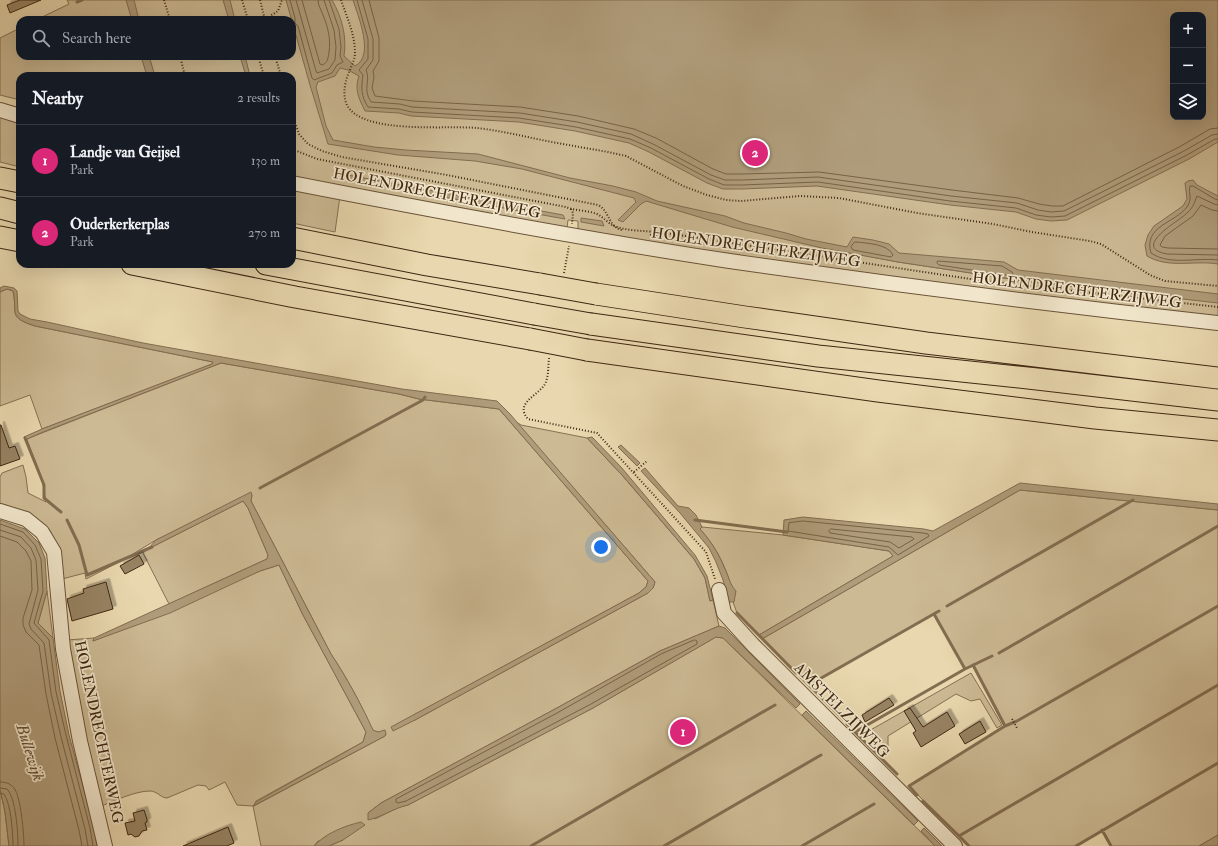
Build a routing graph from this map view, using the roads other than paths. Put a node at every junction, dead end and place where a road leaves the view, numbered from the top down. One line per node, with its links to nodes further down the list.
1 (0, 110): 2 (street)
2 (16, 115)
3 (0, 178): 4 (highway)
4 (16, 181)
5 (296, 184): 13 (street, HOLENDRECHTERZIJWEG)
6 (0, 208): 7 (highway)
7 (16, 212)
8 (0, 237): 10 (highway)
9 (296, 239): 14 (highway, bridge)
10 (16, 240)
11 (152, 268): 18 (highway, bridge)
12 (287, 268): 17 (highway, bridge)
13 (1218, 323)
14 (1170, 371): 15 (highway); 16 (highway)
15 (1218, 372)
16 (1218, 378)
17 (1218, 400)
18 (1218, 430)
19 (0, 511): 21 (street, HOLENDRECHTERWEG)
20 (719, 590): 22 (street, AMSTELZIJWEG)
21 (104, 846)
22 (955, 846)

